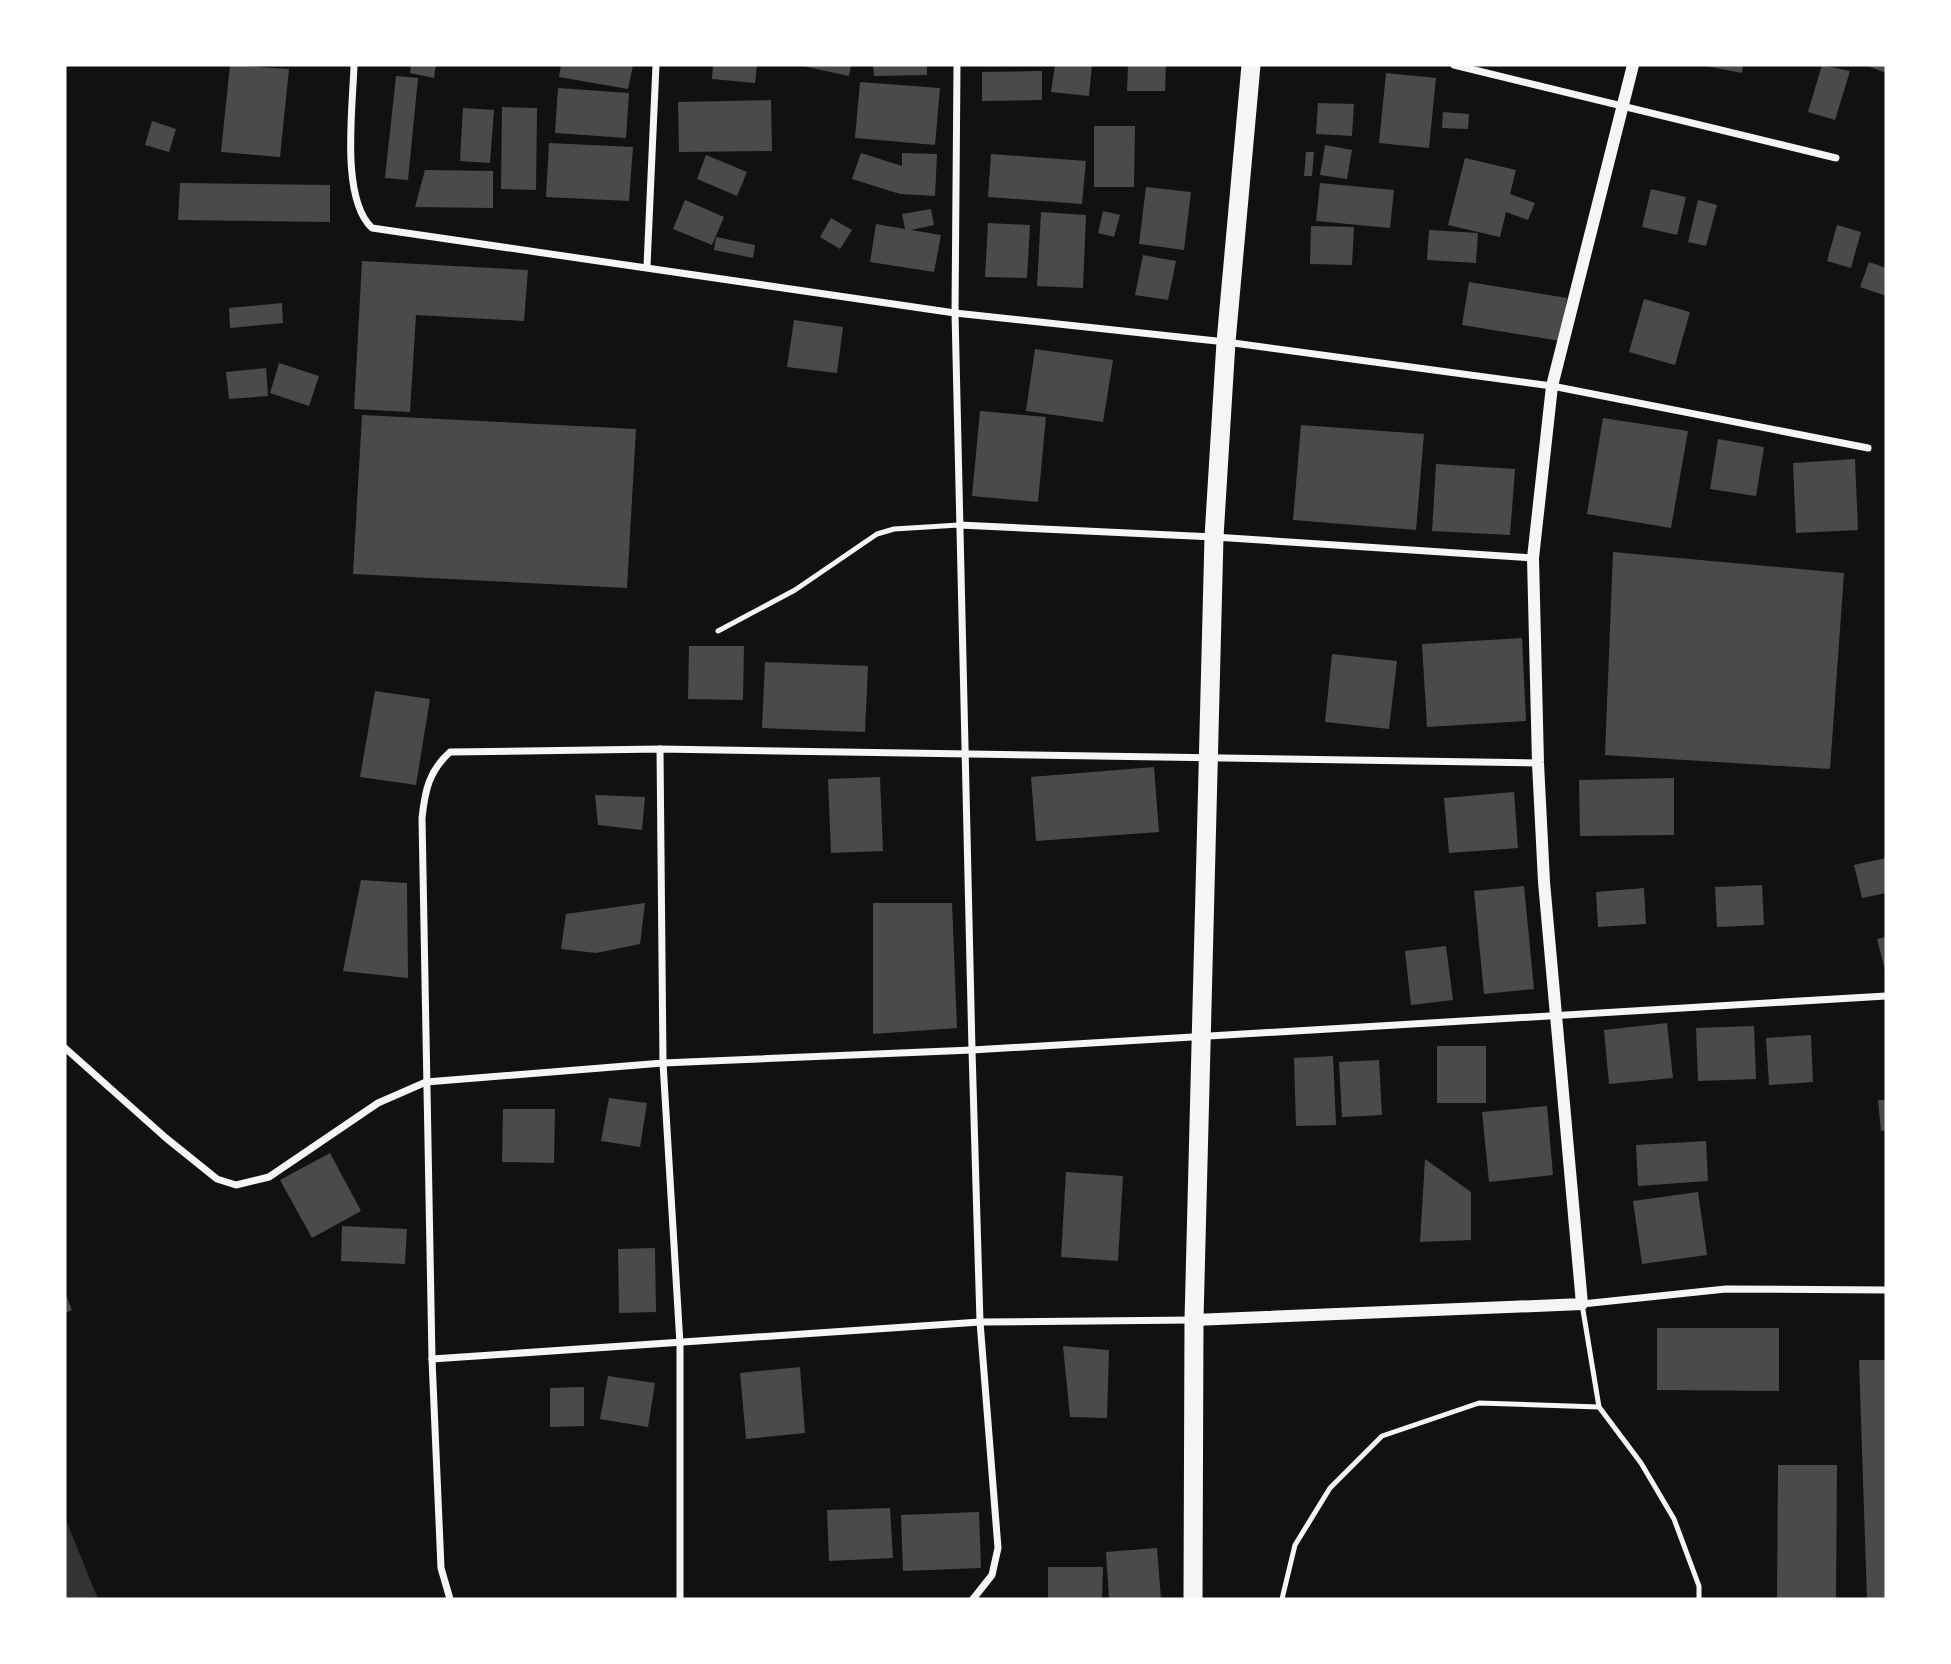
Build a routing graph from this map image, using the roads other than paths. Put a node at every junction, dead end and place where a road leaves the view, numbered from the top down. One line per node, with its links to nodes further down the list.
1 (354, 65): 9 (street)
2 (656, 65): 9 (street)
3 (957, 65): 10 (street)
4 (1251, 65): 11 (highway)
5 (1454, 65): 7 (street)
6 (1633, 65): 7 (street)
7 (1623, 104): 8 (street); 12 (street)
8 (1836, 158)
9 (647, 266): 10 (street)
10 (955, 313): 11 (street); 14 (street)
11 (1226, 342): 12 (street); 15 (highway)
12 (1552, 386): 13 (street); 16 (street)
13 (1868, 448)
14 (959, 525): 15 (street); 17 (lane); 19 (street)
15 (1214, 537): 16 (street); 20 (highway)
16 (1534, 558): 21 (street)
17 (718, 631)
18 (660, 749): 19 (street); 27 (street); 28 (street)
19 (964, 753): 20 (street); 26 (street)
20 (1207, 758): 21 (street); 24 (highway)
21 (1538, 763): 23 (street)
22 (1886, 996): 23 (street)
23 (1556, 1018): 24 (street); 30 (street)
24 (1200, 1036): 26 (street); 31 (highway)
25 (65, 1048): 28 (street)
26 (972, 1050): 27 (street); 32 (street)
27 (663, 1063): 28 (street); 33 (street)
28 (426, 1082): 34 (street)
29 (1886, 1290): 30 (street)
30 (1582, 1304): 31 (street); 35 (lane)
31 (1194, 1320): 32 (street); 39 (highway)
32 (980, 1322): 33 (street); 38 (street)
33 (680, 1344): 34 (street); 37 (street)
34 (432, 1359): 36 (street)
35 (1599, 1407): 40 (lane); 41 (lane)
36 (450, 1599)
37 (680, 1599)
38 (973, 1599)
39 (1193, 1599)
40 (1282, 1599)
41 (1699, 1599)

